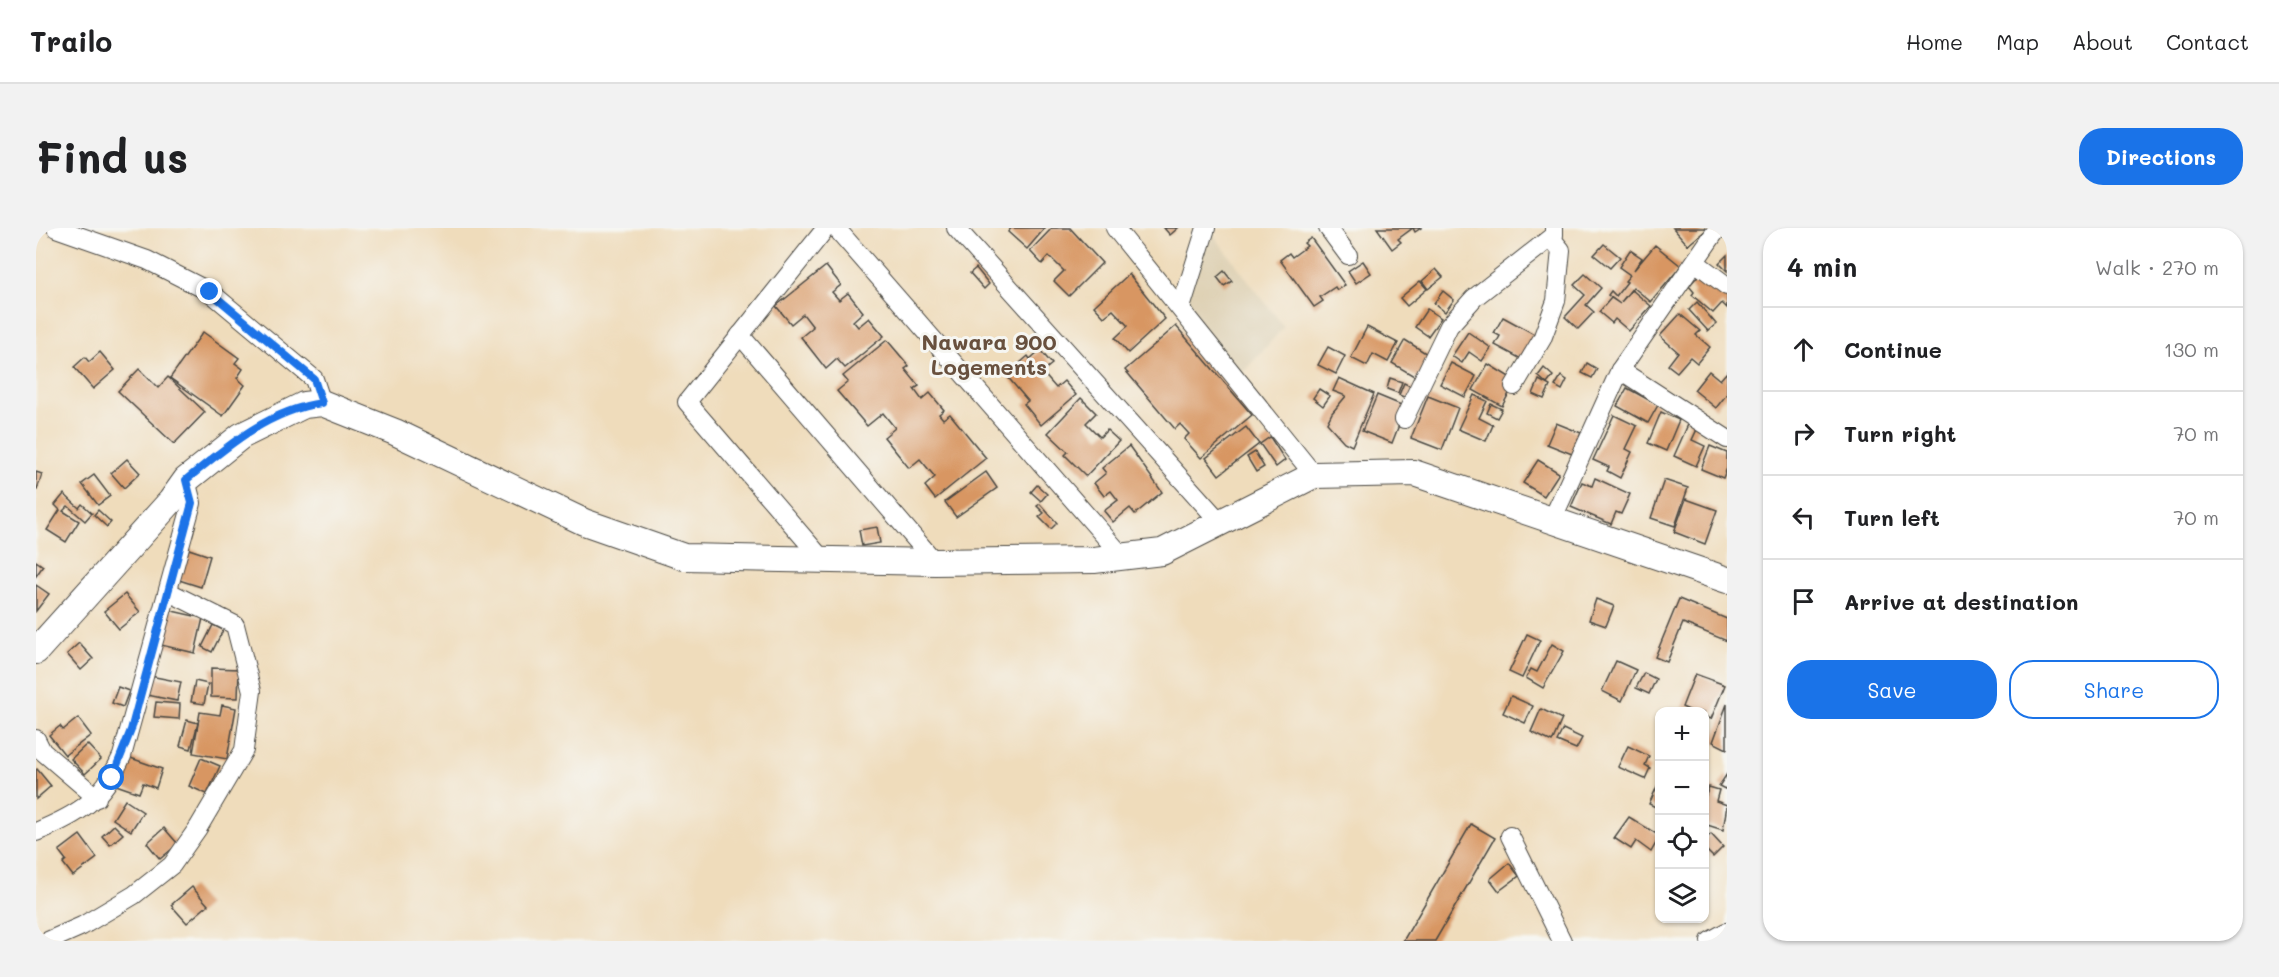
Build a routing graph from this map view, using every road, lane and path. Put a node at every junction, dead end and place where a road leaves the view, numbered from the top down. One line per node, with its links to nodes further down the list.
1 (56, 228): 17 (street)
2 (826, 228): 14 (street)
3 (836, 228): 24 (street)
4 (956, 228): 23 (street)
5 (1114, 228): 13 (street)
6 (1206, 228): 13 (street)
7 (1328, 228): 10 (street)
8 (1718, 228): 11 (street)
9 (1552, 233): 16 (street); 18 (street)
10 (1348, 255)
11 (1695, 261): 12 (street); 15 (street)
12 (1727, 286)
13 (1181, 308): 20 (street)
14 (740, 335): 25 (street); 26 (street)
15 (1620, 370): 19 (street); 22 (street)
16 (1514, 387)
17 (322, 403): 21 (main road); 25 (main road)
18 (1404, 419)
19 (1727, 439)
20 (1314, 475): 22 (main road); 23 (main road)
21 (186, 480): 28 (street); 29 (main road)
22 (1552, 520): 27 (main road)
23 (1219, 521): 24 (main road)
24 (1122, 556): 26 (main road)
25 (822, 559): 26 (main road)
26 (935, 562)
27 (1727, 580)
28 (169, 592): 31 (street); 35 (street)
29 (36, 651)
30 (36, 739): 31 (street)
31 (97, 798): 32 (street)
32 (36, 832)
33 (1510, 836): 36 (street)
34 (1726, 934): 37 (street)
35 (48, 941)
36 (1562, 941)
37 (1710, 941)

